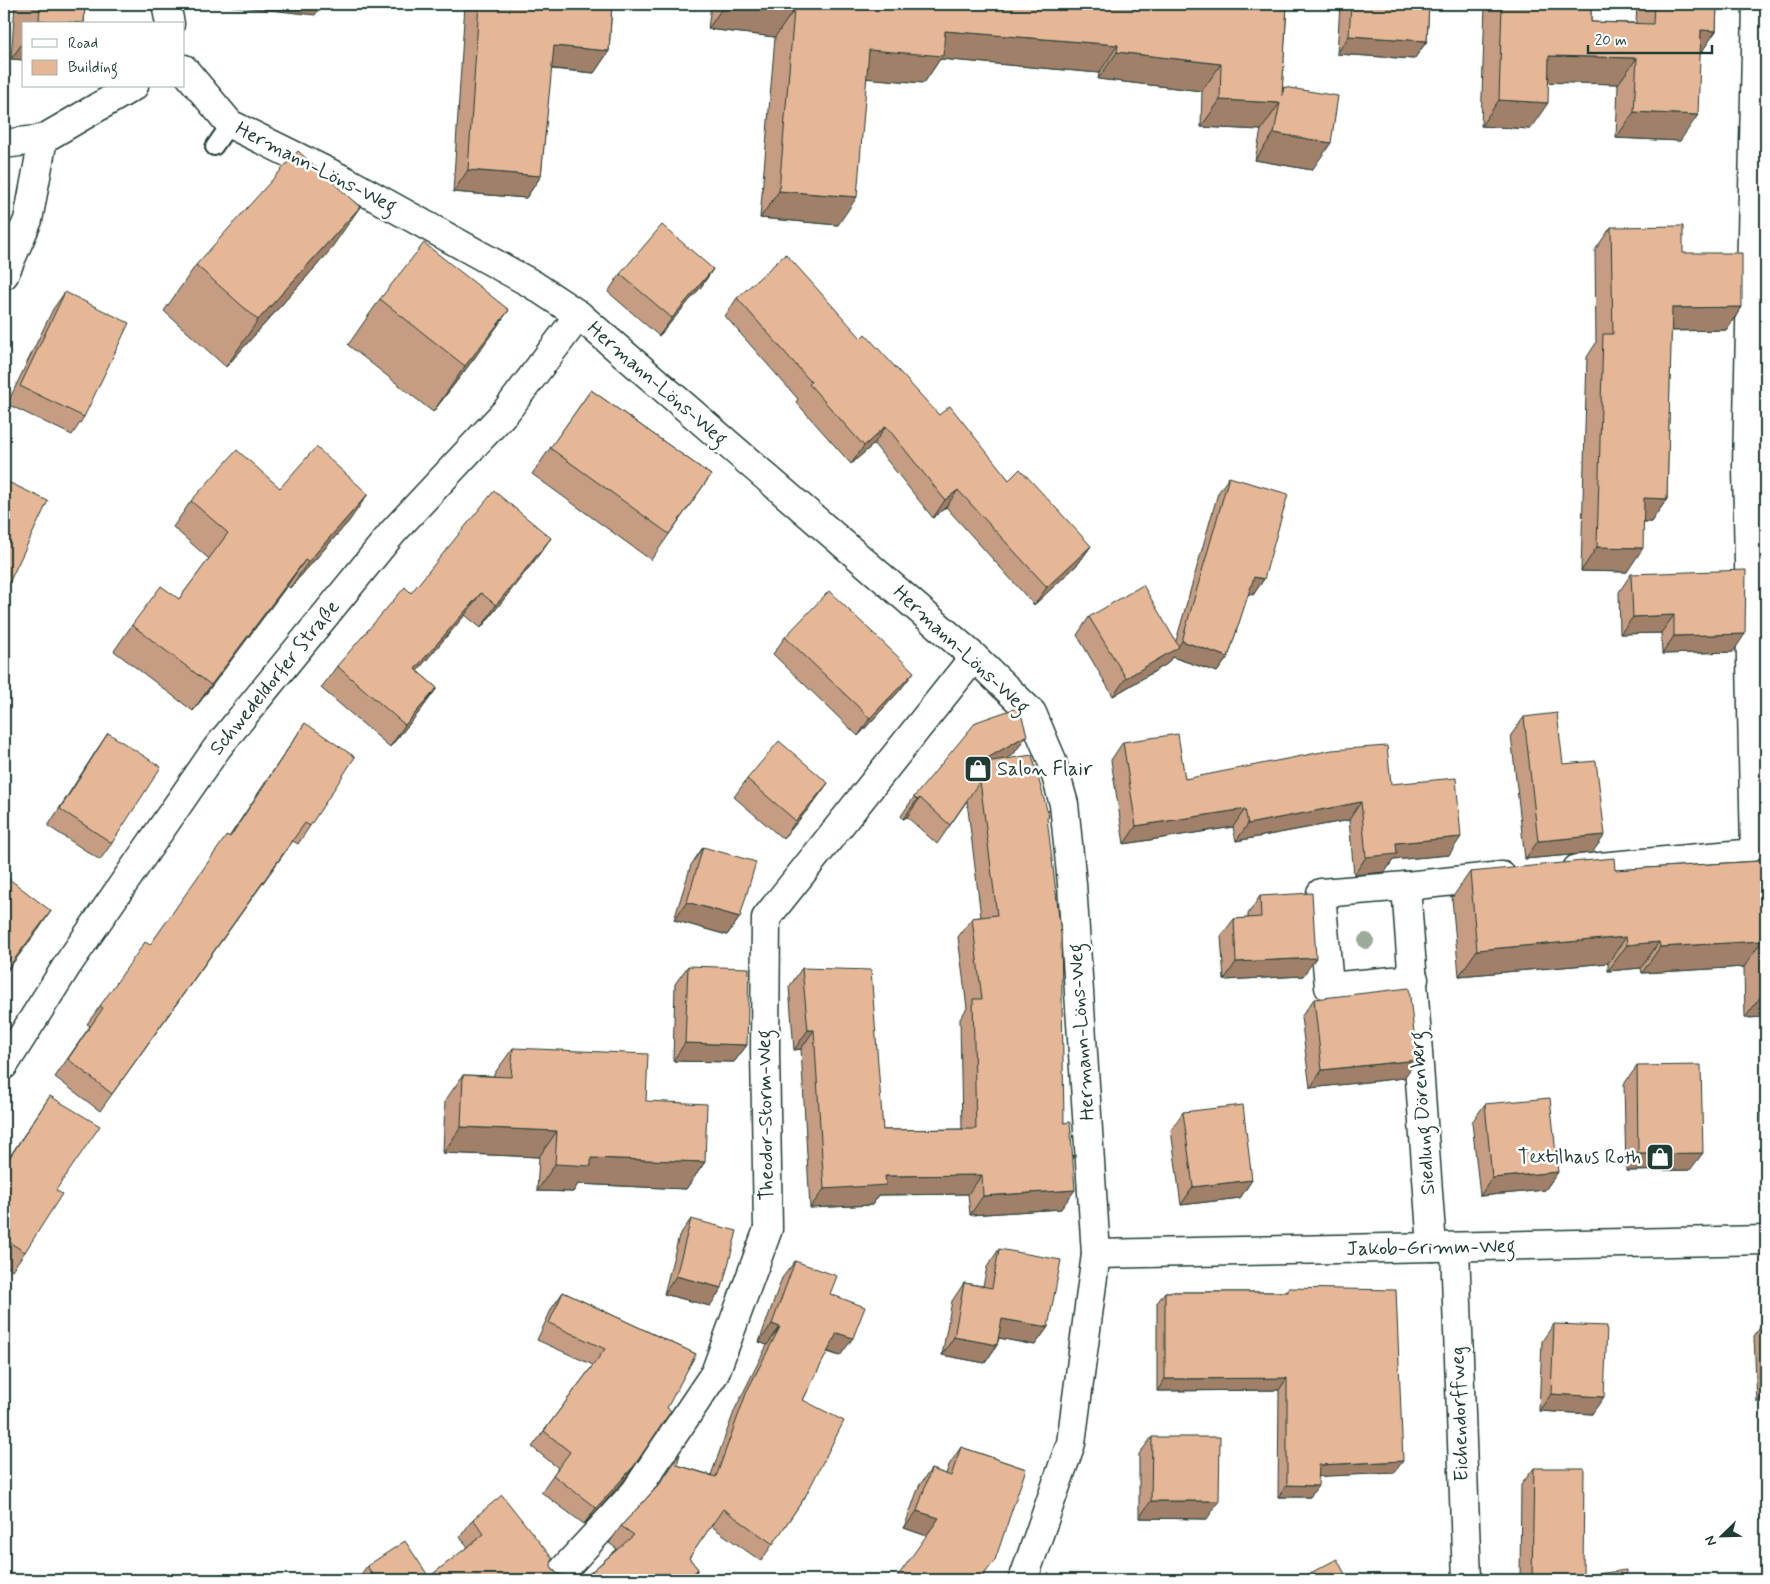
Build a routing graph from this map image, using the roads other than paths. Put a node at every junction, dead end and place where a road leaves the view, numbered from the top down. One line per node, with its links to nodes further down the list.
1 (166, 4): 3 (street)
2 (1756, 4): 12 (street)
3 (170, 22)
4 (185, 70): 6 (street, Hermann-Löns-Weg)
5 (131, 88): 7 (street)
6 (230, 124): 9 (lane); 11 (street, Hermann-Löns-Weg)
7 (43, 139): 8 (street); 10 (street)
8 (4, 144)
9 (214, 147)
10 (4, 275)
11 (579, 316): 13 (street, Hermann-Löns-Weg); 19 (street, Schwedeldorfer Straße)
12 (1756, 467): 14 (street)
13 (974, 657): 22 (street, Hermann-Löns-Weg); 23 (street, Theodor-Storm-Weg)
14 (1761, 852): 15 (street)
15 (1552, 872)
16 (1523, 874): 17 (street)
17 (1406, 886): 18 (street, Siedlung Dörenberg); 18 (street)
18 (1414, 979): 21 (street, Siedlung Dörenberg)
19 (4, 1065)
20 (1766, 1240): 21 (street, Jakob-Grimm-Weg)
21 (1443, 1248): 22 (street, Jakob-Grimm-Weg); 25 (street, Eichendorffweg)
22 (1096, 1254): 24 (street, Hermann-Löns-Weg)
23 (554, 1580)
24 (1023, 1580)
25 (1466, 1580)

